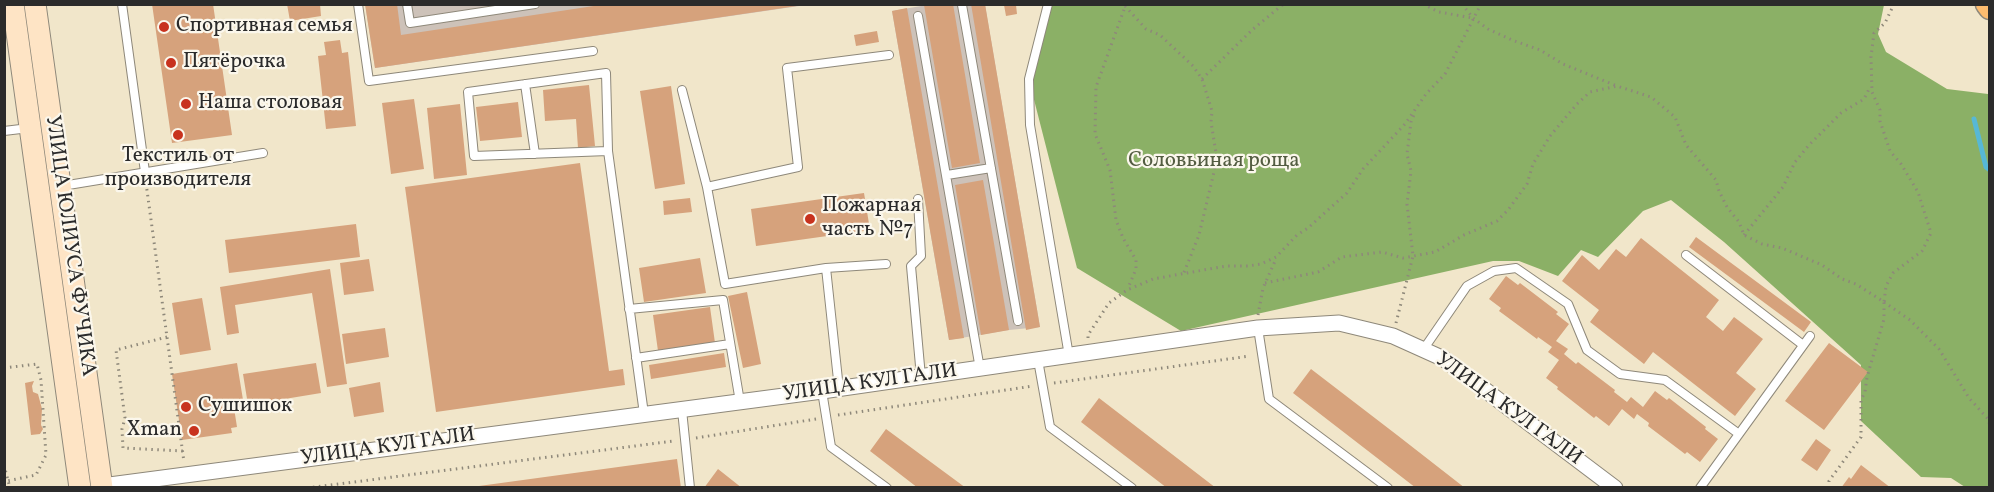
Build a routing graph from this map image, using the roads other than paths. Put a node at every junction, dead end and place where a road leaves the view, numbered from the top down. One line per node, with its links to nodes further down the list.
1 (13, 4): 14 (main road, УЛИЦА ЮЛИУСА ФУЧИКА)
2 (35, 4): 22 (main road, УЛИЦА ЮЛИУСА ФУЧИКА)
3 (122, 4): 20 (lane)
4 (358, 4): 10 (lane)
5 (407, 4): 6 (lane)
6 (535, 4)
7 (1048, 4): 35 (lane)
8 (962, 5): 19 (lane)
9 (918, 16): 21 (lane)
10 (593, 51)
11 (889, 55): 23 (lane)
12 (525, 84): 16 (lane); 18 (lane); 18 (lane)
13 (682, 90): 23 (lane)
14 (30, 128): 15 (lane); 47 (main road, УЛИЦА ЮЛИУСА ФУЧИКА)
15 (4, 131)
16 (608, 151): 18 (lane); 28 (lane)
17 (263, 153): 20 (lane)
18 (535, 154)
19 (991, 168): 21 (lane); 29 (lane)
20 (144, 172): 22 (lane)
21 (947, 175): 38 (lane)
22 (61, 186): 46 (main road, УЛИЦА ЮЛИУСА ФУЧИКА)
23 (707, 187): 27 (lane)
24 (918, 199): 39 (lane)
25 (1686, 255): 33 (lane)
26 (886, 264): 27 (lane)
27 (826, 268): 40 (lane)
28 (629, 309): 32 (lane); 36 (lane)
29 (1018, 321)
30 (1258, 328): 34 (street, УЛИЦА КУЛ ГАЛИ); 35 (street, УЛИЦА КУЛ ГАЛИ); 51 (lane)
31 (1810, 336): 33 (lane)
32 (730, 344): 36 (lane); 42 (lane)
33 (1803, 345): 45 (lane)
34 (1423, 350): 45 (lane); 52 (street, УЛИЦА КУЛ ГАЛИ)
35 (1069, 356): 37 (street, УЛИЦА КУЛ ГАЛИ)
36 (636, 358): 44 (lane)
37 (1038, 360): 38 (street, УЛИЦА КУЛ ГАЛИ); 50 (lane)
38 (980, 369): 39 (street, УЛИЦА КУЛ ГАЛИ)
39 (921, 377): 40 (street, УЛИЦА КУЛ ГАЛИ)
40 (839, 389): 41 (street, УЛИЦА КУЛ ГАЛИ)
41 (822, 391): 42 (street, УЛИЦА КУЛ ГАЛИ); 49 (lane)
42 (740, 402): 43 (street, УЛИЦА КУЛ ГАЛИ)
43 (682, 410): 44 (street, УЛИЦА КУЛ ГАЛИ); 48 (lane)
44 (644, 414): 46 (street, УЛИЦА КУЛ ГАЛИ)
45 (1739, 434): 53 (lane)
46 (102, 487): 47 (main road, УЛИЦА КУЛ ГАЛИ)
47 (79, 488)
48 (690, 488)
49 (887, 488)
50 (1132, 488)
51 (1388, 488)
52 (1615, 488)
53 (1700, 488)

